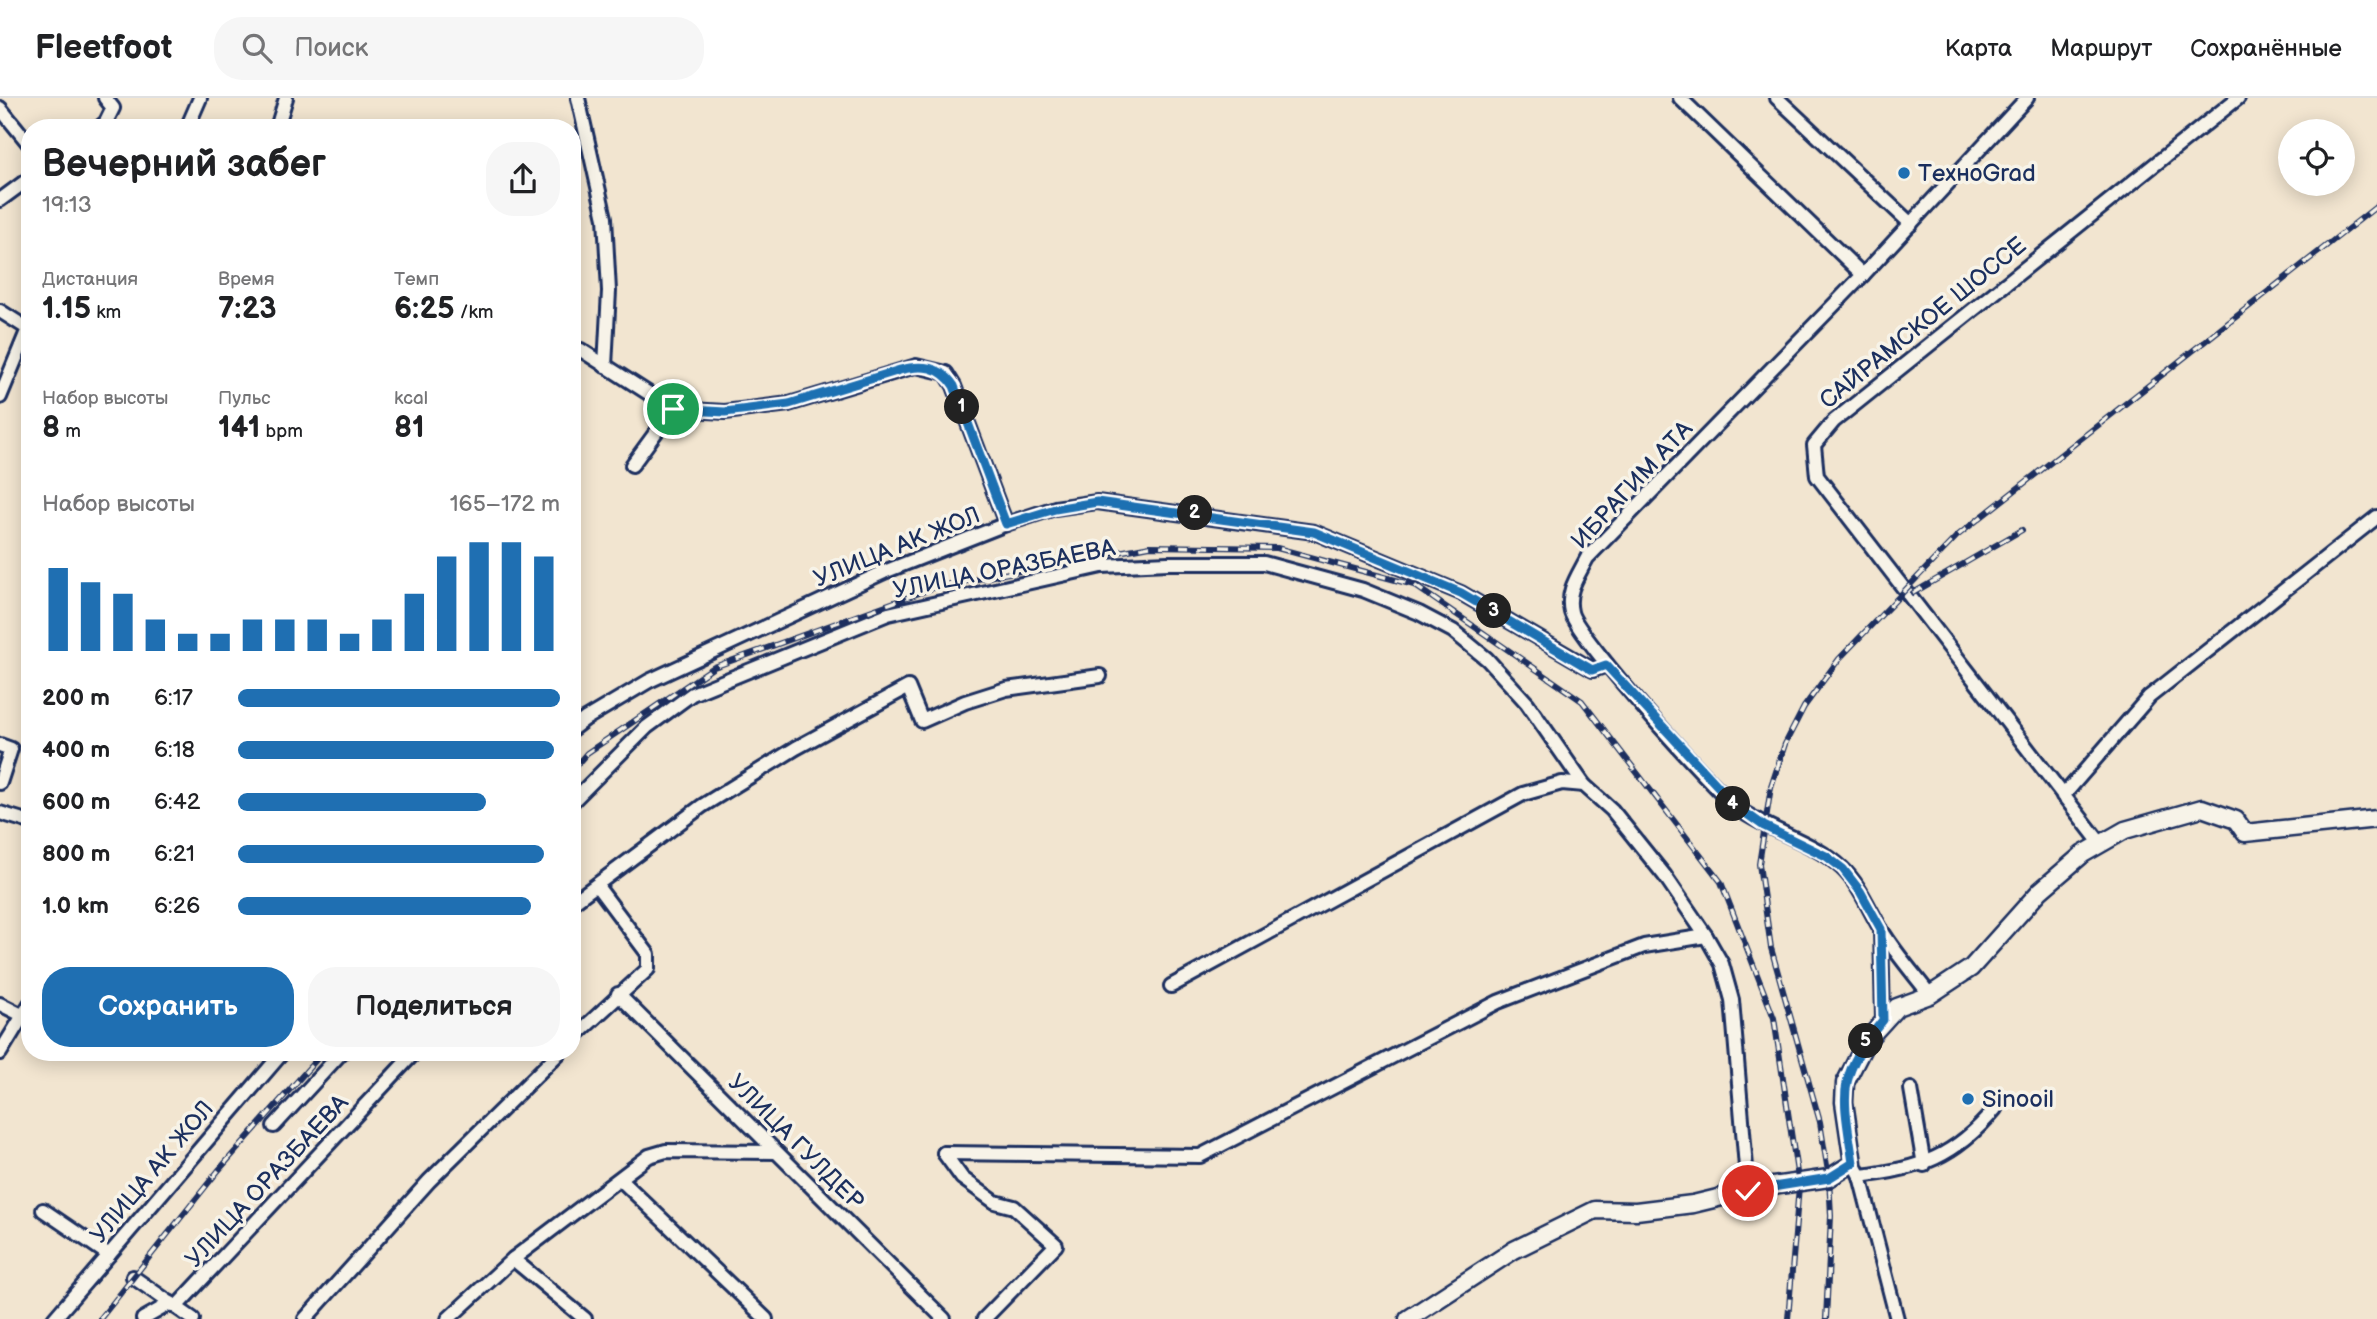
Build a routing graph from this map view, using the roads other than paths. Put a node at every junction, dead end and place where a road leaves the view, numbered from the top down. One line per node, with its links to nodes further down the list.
1 (105, 98): 10 (street)
2 (200, 98): 11 (street)
3 (286, 98): 12 (street)
4 (578, 98): 22 (street)
5 (1680, 98): 17 (street)
6 (1777, 98): 16 (street)
7 (2027, 98): 16 (street, ИБРАГИМ АТА)
8 (2238, 98): 35 (street, САЙРАМСКОЕ ШОССЕ)
9 (0, 108): 13 (street)
10 (108, 119)
11 (191, 119)
12 (279, 119)
13 (21, 134)
14 (21, 185): 15 (street)
15 (0, 200)
16 (1911, 224): 17 (street, ИБРАГИМ АТА)
17 (1863, 275): 28 (street, ИБРАГИМ АТА)
18 (0, 311): 19 (street)
19 (21, 325)
20 (21, 348): 23 (street)
21 (581, 349): 22 (street)
22 (606, 366): 24 (street)
23 (0, 397)
24 (673, 409): 25 (street); 27 (street)
25 (632, 466)
26 (2377, 517): 35 (street)
27 (1006, 524): 28 (street, УЛИЦА АК ЖОЛ); 30 (street, УЛИЦА АК ЖОЛ)
28 (1606, 665): 42 (street, ИБРАГИМ АТА)
29 (1100, 676): 40 (street)
30 (581, 722)
31 (0, 746): 32 (street)
32 (0, 783)
33 (1584, 785): 34 (street, УЛИЦА ОРАЗБАЕВА); 43 (street, УЛИЦА ОРАЗБАЕВА); 44 (street)
34 (581, 794)
35 (2063, 796): 39 (street, САЙРАМСКОЕ ШОССЕ)
36 (0, 813): 37 (street)
37 (21, 819)
38 (2377, 819): 39 (main road)
39 (2101, 844): 46 (main road)
40 (597, 886): 41 (street); 45 (street)
41 (581, 897)
42 (1881, 929): 46 (street, ИБРАГИМ АТА); 50 (street)
43 (1706, 936): 64 (street, УЛИЦА ОРАЗБАЕВА); 78 (street)
44 (1171, 986)
45 (618, 994): 51 (street); 60 (street, УЛИЦА ГУЛДЕР)
46 (1930, 995): 50 (main road)
47 (0, 1004): 48 (street)
48 (21, 1009)
49 (21, 1020): 52 (street)
50 (1883, 1020): 62 (main road)
51 (581, 1030)
52 (0, 1053)
53 (275, 1061): 66 (street, УЛИЦА АК ЖОЛ)
54 (334, 1061): 59 (street, УЛИЦА ОРАЗБАЕВА)
55 (406, 1061): 69 (street, УЛИЦА ОРАЗБАЕВА)
56 (551, 1061): 73 (street)
57 (1911, 1090): 61 (street)
58 (1995, 1109): 61 (street)
59 (274, 1126)
60 (776, 1153): 63 (street); 77 (street, УЛИЦА ГУЛДЕР)
61 (1924, 1165): 62 (street)
62 (1857, 1170): 64 (main road); 80 (street)
63 (620, 1179): 67 (street); 76 (street)
64 (1748, 1191): 79 (main road)
65 (43, 1210): 66 (street)
66 (109, 1255): 70 (street, УЛИЦА АК ЖОЛ)
67 (513, 1259): 74 (street); 75 (street)
68 (134, 1277): 69 (street)
69 (174, 1305): 71 (street, УЛИЦА ОРАЗБАЕВА); 72 (street)
70 (54, 1319)
71 (143, 1319)
72 (193, 1319)
73 (305, 1319)
74 (448, 1319)
75 (585, 1319)
76 (766, 1319)
77 (944, 1319)
78 (984, 1319)
79 (1408, 1319)
80 (1897, 1319)

